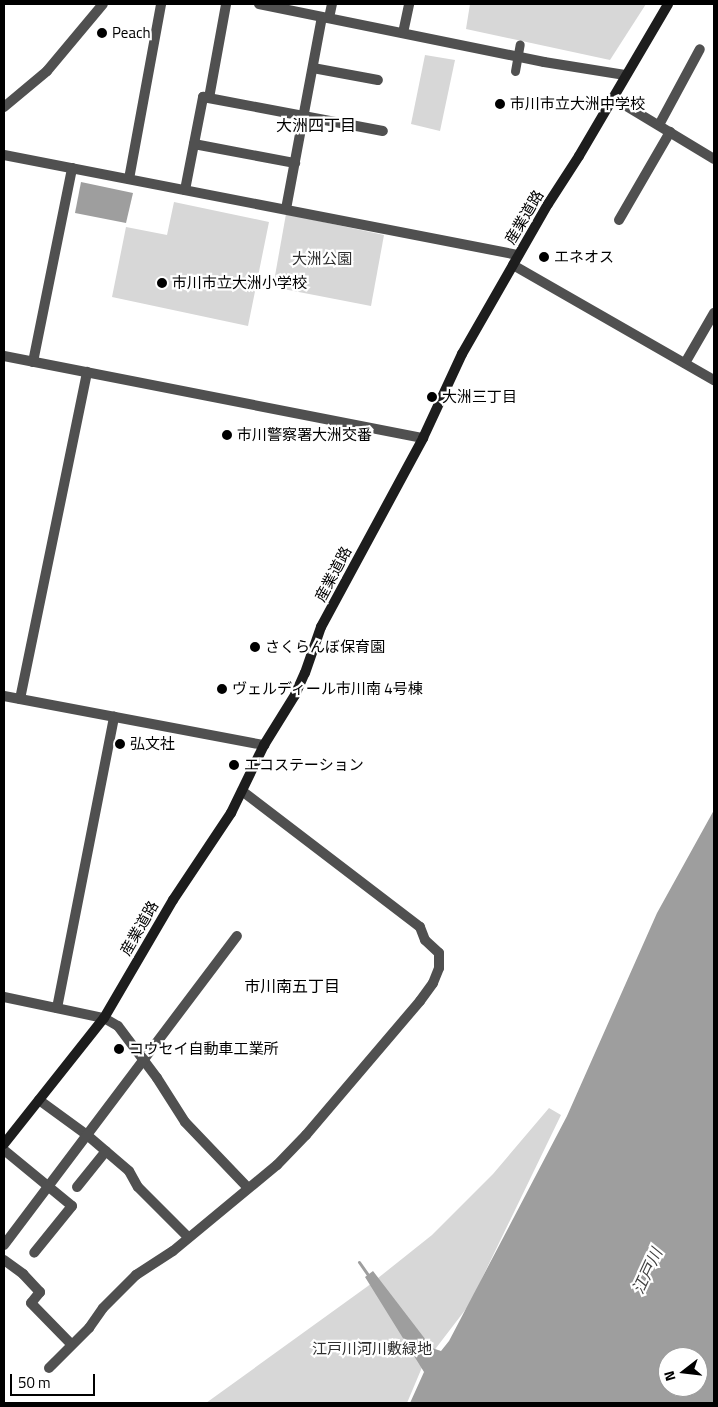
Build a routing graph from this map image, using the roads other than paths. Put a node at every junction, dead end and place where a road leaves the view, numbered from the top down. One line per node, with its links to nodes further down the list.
1 (103, 4): 18 (street)
2 (161, 4): 28 (street)
3 (226, 4): 16 (street)
4 (259, 4): 8 (street)
5 (332, 4): 8 (street)
6 (409, 4): 9 (street)
7 (668, 4): 14 (main road, 産業道路)
8 (326, 18): 9 (street); 12 (street)
9 (403, 33): 14 (street)
10 (520, 44): 13 (street)
11 (700, 49): 20 (street)
12 (312, 68): 15 (street); 19 (street)
13 (515, 71)
14 (625, 75): 17 (main road, 産業道路)
15 (378, 80)
16 (209, 98): 19 (street); 23 (street)
17 (613, 98): 20 (street); 32 (main road, 産業道路)
18 (4, 107)
19 (303, 117): 21 (street); 26 (street)
20 (659, 125): 22 (street)
21 (383, 131)
22 (670, 132): 25 (street); 31 (street)
23 (194, 144): 26 (street); 29 (street)
24 (4, 155): 27 (street)
25 (714, 159)
26 (294, 164): 30 (street)
27 (72, 168): 28 (street); 36 (street)
28 (129, 179): 29 (street)
29 (185, 190): 30 (street)
30 (286, 209): 32 (street)
31 (619, 220)
32 (518, 255): 33 (main road, 産業道路)
33 (513, 265): 37 (street); 40 (main road, 産業道路)
34 (714, 313): 37 (street)
35 (4, 356): 36 (street)
36 (33, 362): 38 (street)
37 (685, 363): 39 (street)
38 (87, 372): 40 (street); 42 (street)
39 (714, 380)
40 (422, 438): 44 (main road, 産業道路)
41 (4, 696): 42 (street)
42 (20, 699): 43 (street)
43 (114, 717): 44 (street); 48 (street)
44 (264, 745): 45 (main road, 産業道路)
45 (242, 791): 49 (main road, 産業道路); 58 (street)
46 (237, 936): 50 (street)
47 (4, 997): 48 (street)
48 (57, 1008): 49 (street)
49 (104, 1018): 50 (street); 51 (main road, 産業道路)
50 (143, 1061): 52 (street); 58 (street)
51 (39, 1100): 52 (street); 53 (main road, 産業道路)
52 (87, 1135): 55 (street); 57 (street)
53 (4, 1144)
54 (4, 1150): 57 (street)
55 (106, 1151): 56 (street); 59 (street)
56 (78, 1186)
57 (48, 1188): 60 (street); 61 (street)
58 (248, 1188): 59 (street)
59 (188, 1238): 63 (street)
60 (4, 1246)
61 (34, 1253)
62 (4, 1260): 63 (street)
63 (70, 1344): 64 (street)
64 (49, 1368)

